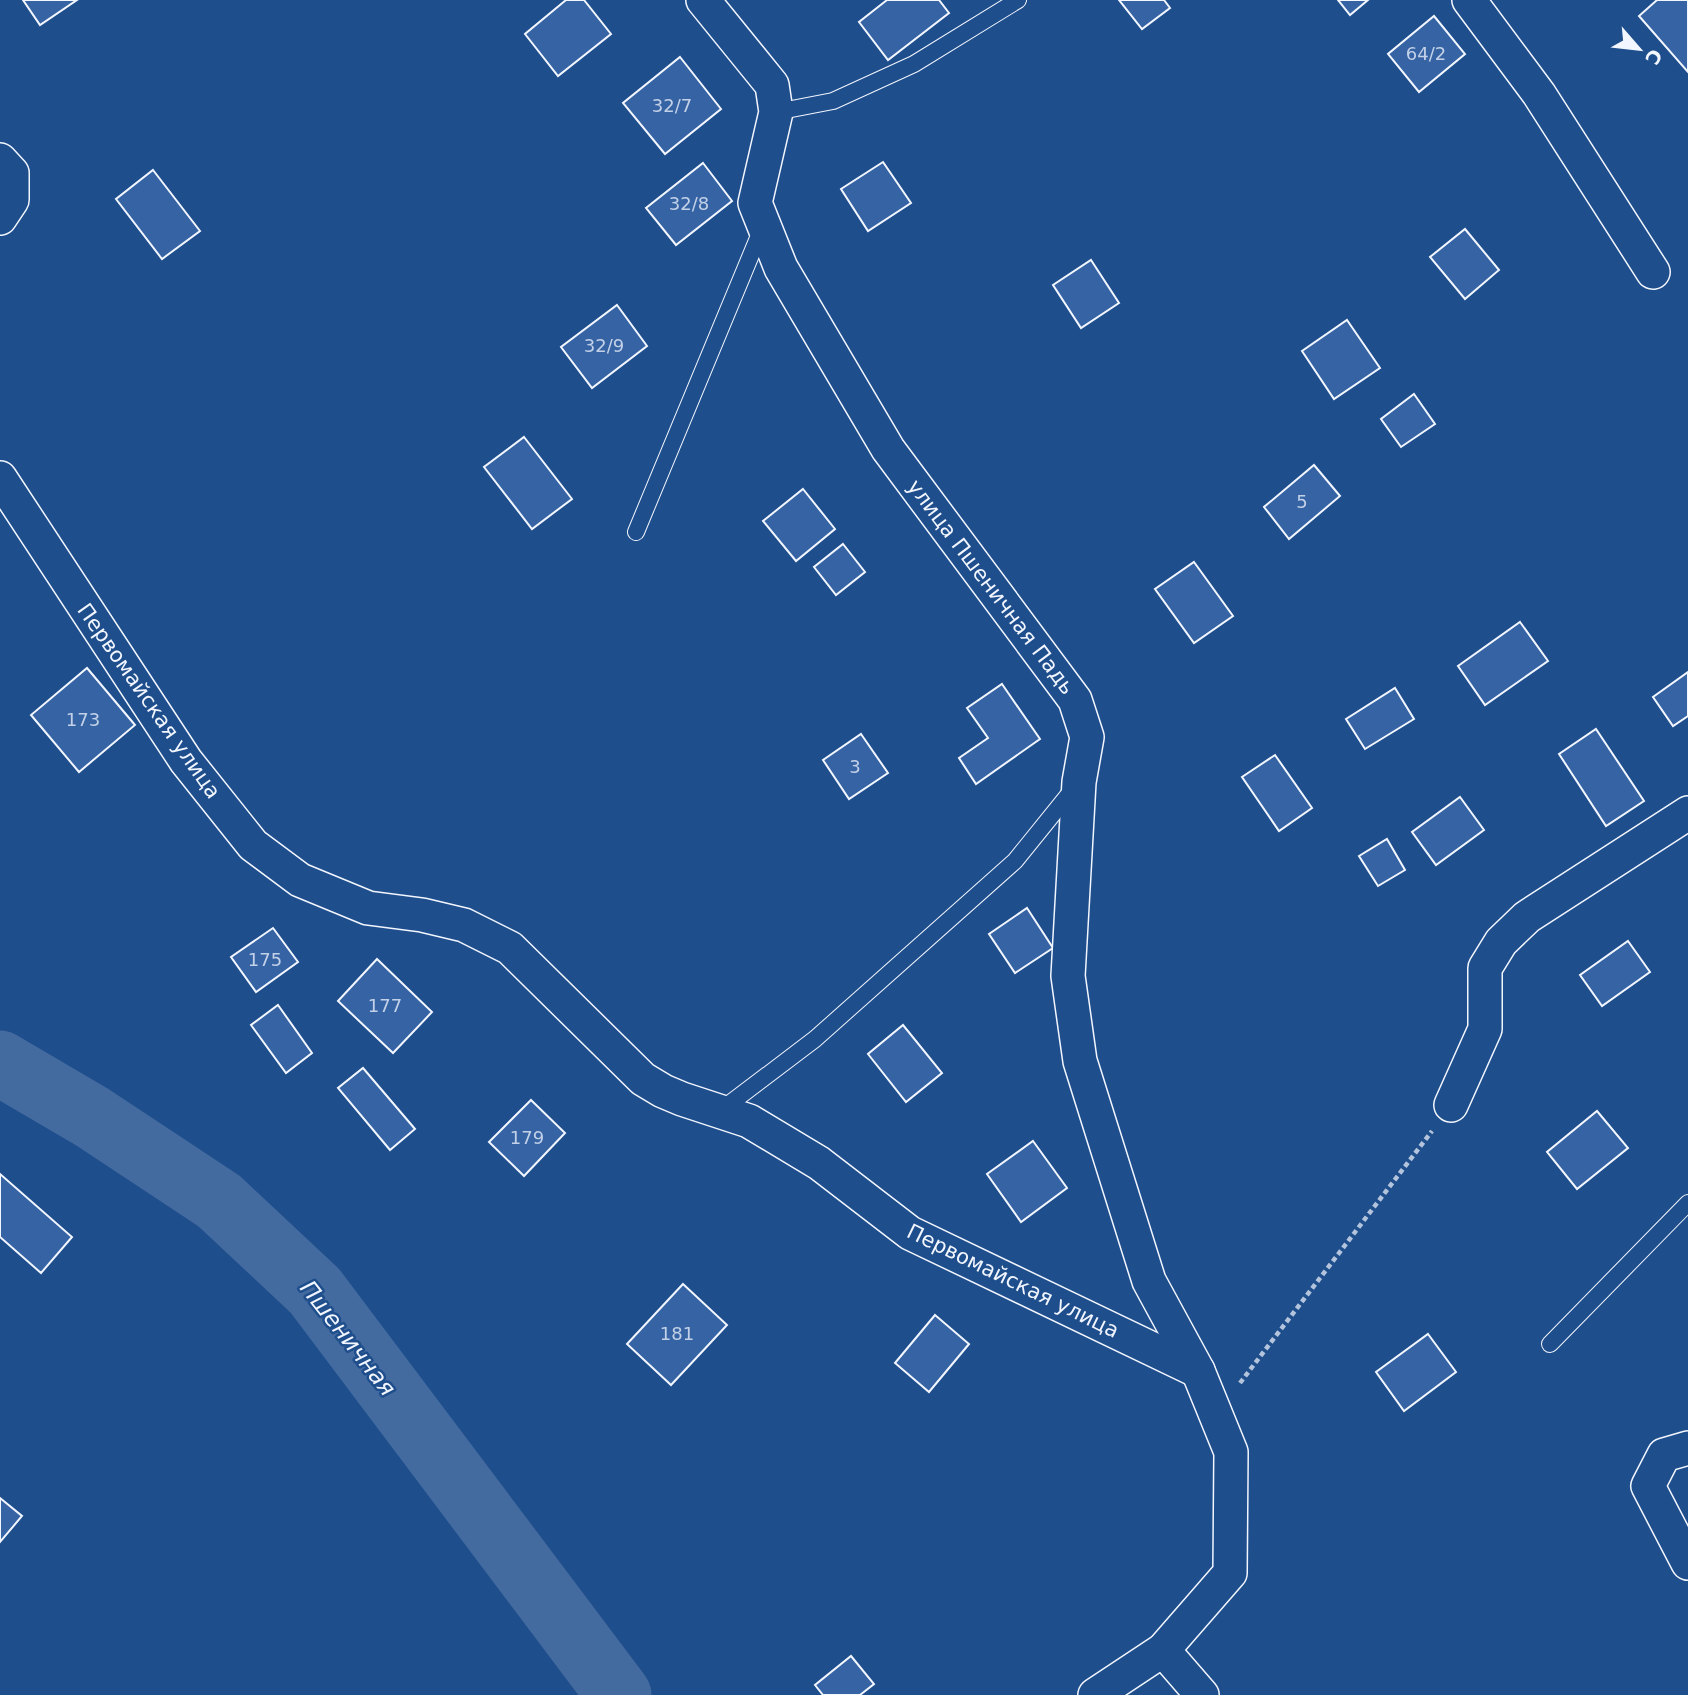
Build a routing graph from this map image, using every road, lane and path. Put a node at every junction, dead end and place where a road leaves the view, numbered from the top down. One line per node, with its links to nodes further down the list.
1 (703, 0): 4 (street)
2 (1018, 0): 4 (lane)
3 (1469, 0): 8 (street)
4 (776, 112): 7 (street, улица Пшеничная Падь)
5 (0, 160): 6 (street)
6 (0, 218)
7 (764, 224): 10 (lane); 11 (street, улица Пшеничная Падь)
8 (1653, 272)
9 (0, 478): 14 (street, Первомайская улица)
10 (636, 532)
11 (1079, 782): 14 (lane); 17 (street, улица Пшеничная Падь)
12 (1688, 813): 13 (street)
13 (1451, 1105): 18 (path)
14 (720, 1111): 17 (street, Первомайская улица)
15 (1688, 1203): 16 (lane)
16 (1550, 1344)
17 (1198, 1371): 18 (street, улица Пшеничная Падь)
18 (1216, 1415): 21 (street, улица Пшеничная Падь)
19 (1688, 1448): 20 (street)
20 (1688, 1563)
21 (1163, 1650): 22 (street, улица Пшеничная Падь); 23 (street)
22 (1095, 1695)
23 (1202, 1695)

